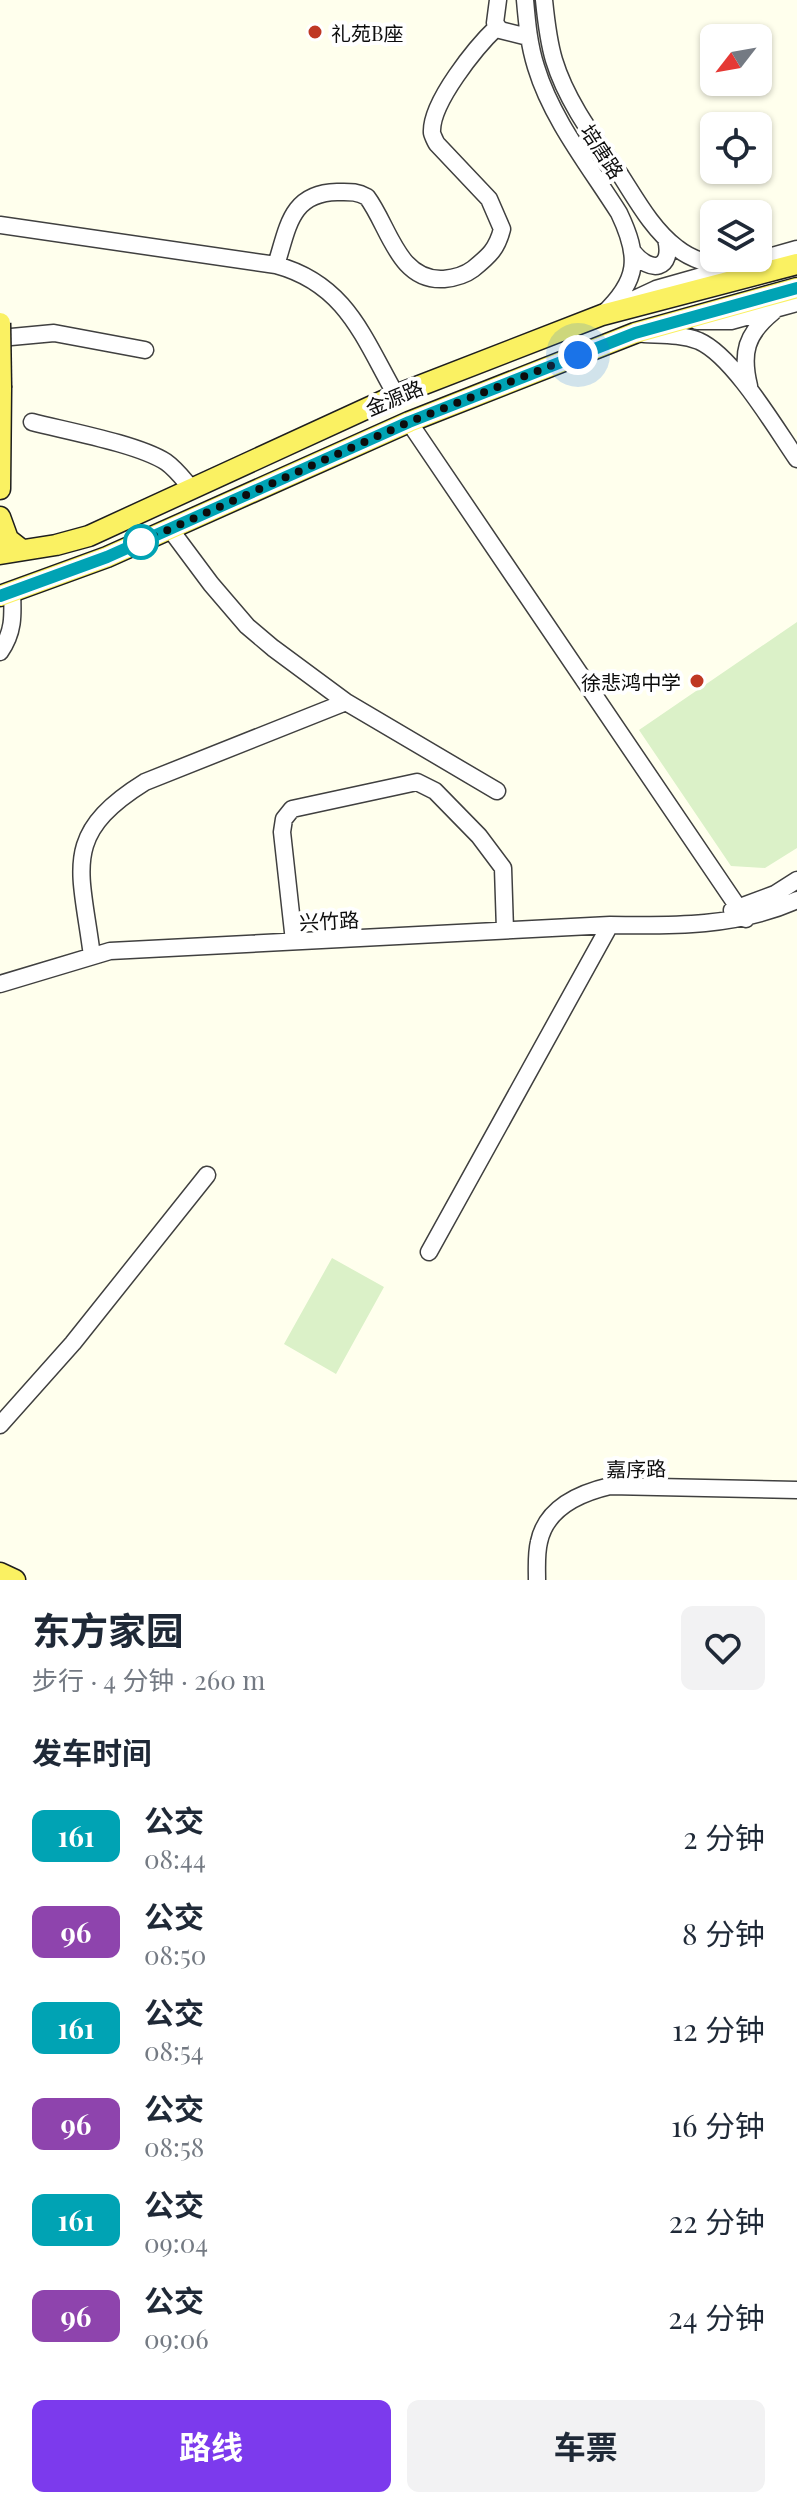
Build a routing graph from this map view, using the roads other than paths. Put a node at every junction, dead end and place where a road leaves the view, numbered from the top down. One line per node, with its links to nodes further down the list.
1 (498, 0): 4 (street)
2 (525, 0): 5 (street, 培唐路)
3 (544, 0): 7 (street, 培唐路)
4 (497, 27): 5 (street); 13 (street)
5 (528, 37): 9 (street, 培唐路)
6 (0, 225): 13 (street)
7 (666, 239): 9 (street); 11 (street, 培唐路)
8 (797, 249): 10 (street)
9 (633, 252): 18 (street)
10 (772, 255)
11 (700, 260)
12 (797, 264): 18 (main road, 金源路)
13 (276, 265): 26 (street)
14 (711, 272): 18 (street)
15 (797, 288): 19 (main road, 金源路)
16 (797, 303): 17 (street)
17 (778, 309): 19 (street); 25 (street)
18 (602, 315): 26 (main road, 金源路)
19 (676, 322): 21 (main road, 金源路)
20 (0, 323): 24 (main road, bridge)
21 (635, 333): 25 (street); 28 (main road, 金源路)
22 (0, 338): 23 (street)
23 (145, 350)
24 (1, 388): 30 (main road)
25 (751, 392): 29 (street)
26 (396, 395): 31 (main road, 金源路)
27 (32, 422): 31 (street)
28 (409, 422): 34 (main road, 金源路); 44 (street)
29 (797, 459)
30 (0, 489)
31 (192, 489): 33 (main road, 金源路)
32 (0, 517): 35 (main road)
33 (108, 527): 35 (main road, 金源路); 37 (main road)
34 (170, 529): 37 (main road, 金源路); 40 (street)
35 (22, 550): 36 (main road, 金源路)
36 (0, 554)
37 (107, 557): 38 (main road, 金源路)
38 (6, 594): 39 (street)
39 (0, 652)
40 (346, 702): 41 (street); 48 (street)
41 (497, 791)
42 (797, 880): 44 (street, 兴竹路)
43 (797, 900): 44 (street, 兴竹路)
44 (743, 914): 45 (street, 兴竹路)
45 (610, 925): 46 (street, 兴竹路); 51 (street)
46 (505, 930): 47 (street, 兴竹路); 47 (street)
47 (294, 941): 48 (street, 兴竹路)
48 (92, 956): 49 (street, 兴竹路)
49 (0, 984)
50 (207, 1175): 52 (street)
51 (429, 1252)
52 (0, 1425)
53 (797, 1490): 56 (street, 嘉序路)
54 (0, 1573): 55 (main road)
55 (15, 1580)
56 (537, 1580)

